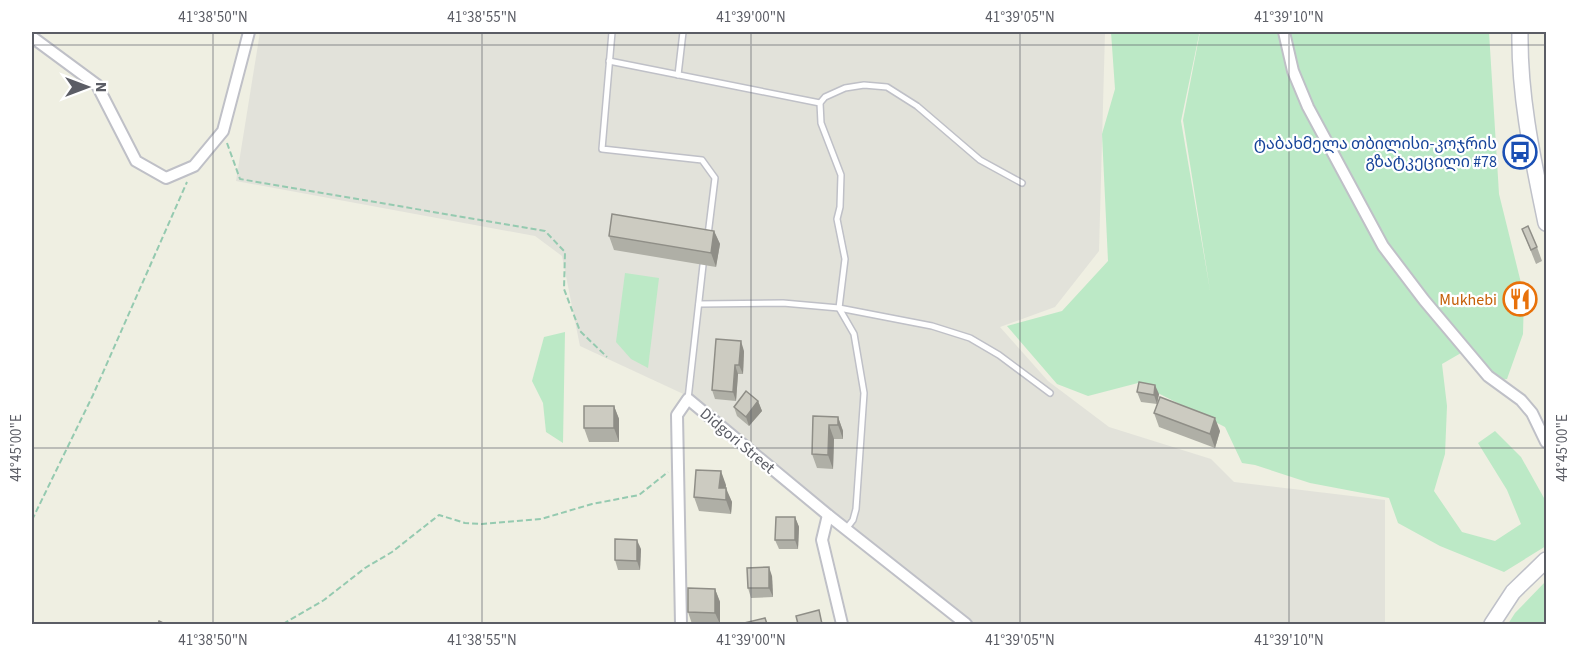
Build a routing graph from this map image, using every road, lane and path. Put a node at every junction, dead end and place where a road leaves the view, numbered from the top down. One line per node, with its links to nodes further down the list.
1 (249, 32): 10 (street)
2 (612, 32): 7 (lane)
3 (683, 32): 8 (lane)
4 (1284, 32): 21 (street)
5 (1520, 32): 13 (main road)
6 (32, 37): 11 (street)
7 (609, 61): 8 (lane); 14 (lane)
8 (678, 75): 9 (lane)
9 (820, 103): 12 (lane); 17 (lane)
10 (223, 131): 11 (street); 18 (path)
11 (194, 166): 24 (path)
12 (1022, 183)
13 (1546, 223)
14 (707, 242)
15 (703, 265): 16 (lane)
16 (699, 304): 17 (lane); 20 (lane)
17 (839, 308): 19 (lane); 25 (lane)
18 (607, 357)
19 (1050, 393)
20 (688, 399): 22 (street, Didgori Street); 23 (street, Didgori Street)
21 (1546, 442)
22 (678, 466): 27 (path); 28 (street, Didgori Street)
23 (828, 515): 25 (street, Didgori Street); 29 (street)
24 (32, 520)
25 (846, 529): 30 (street, Didgori Street)
26 (1546, 560): 31 (main road)
27 (283, 624)
28 (681, 624)
29 (842, 624)
30 (966, 624)
31 (1492, 624)

